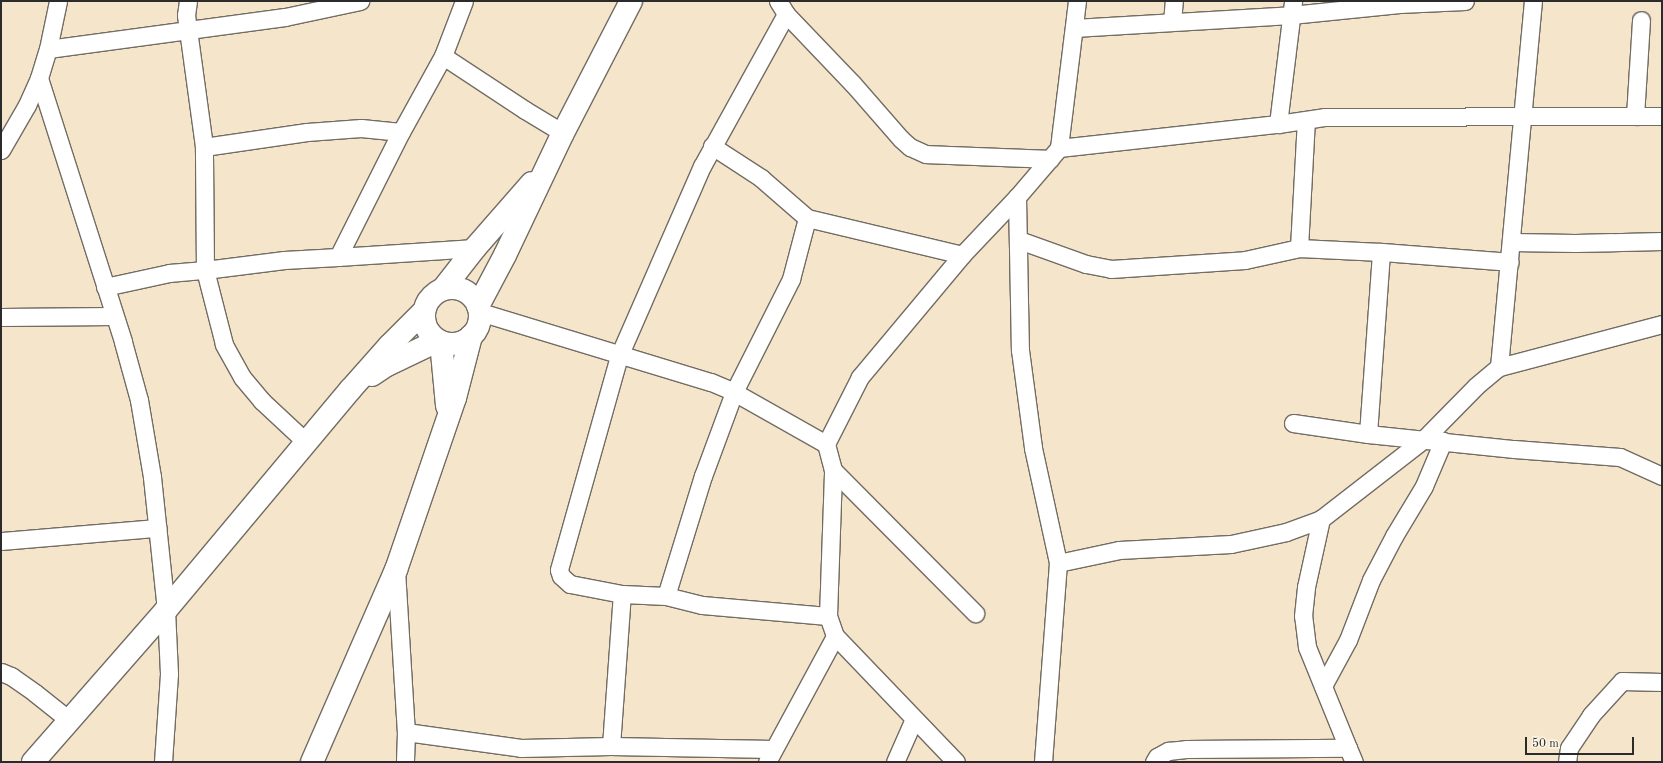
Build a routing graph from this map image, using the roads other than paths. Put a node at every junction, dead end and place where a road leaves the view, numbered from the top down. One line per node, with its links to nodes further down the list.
1 (58, 1): 17 (street)
2 (188, 1): 16 (street)
3 (360, 1): 16 (street)
4 (464, 1): 18 (street)
5 (1078, 1): 15 (street)
6 (1174, 1): 14 (street)
7 (1465, 1): 10 (street)
8 (1533, 1): 20 (street)
9 (631, 2): 26 (main road)
10 (1399, 3): 12 (street)
11 (782, 8): 27 (street); 30 (street)
12 (1292, 8): 14 (street); 24 (street)
13 (1641, 20): 21 (street)
14 (1172, 22): 15 (street)
15 (1074, 28): 30 (street)
16 (188, 31): 17 (street); 28 (street)
17 (48, 49): 19 (street)
18 (443, 56): 25 (street); 26 (street)
19 (39, 78): 29 (street); 44 (street)
20 (1522, 116): 21 (street); 23 (street); 36 (street)
21 (1635, 116): 22 (street)
22 (1662, 116)
23 (1306, 120): 24 (street); 38 (street)
24 (1278, 124): 30 (street)
25 (401, 132): 28 (street); 41 (street)
26 (563, 134): 31 (main road)
27 (712, 146): 33 (street); 53 (street)
28 (204, 147): 43 (street)
29 (1, 150)
30 (1055, 154): 32 (street)
31 (550, 163): 37 (main road); 46 (main road)
32 (1017, 197): 34 (street); 40 (street)
33 (807, 218): 40 (street); 56 (street)
34 (1019, 240): 38 (street); 69 (street)
35 (1662, 241): 36 (street)
36 (1511, 242): 42 (street)
37 (475, 248): 41 (street); 45 (main road)
38 (1299, 248): 39 (street)
39 (1381, 252): 42 (street); 59 (street)
40 (962, 255): 63 (street)
41 (338, 257): 43 (street)
42 (1510, 262): 54 (street)
43 (204, 270): 44 (street); 62 (street)
44 (104, 287): 48 (street)
45 (443, 289): 46 (main road); 47 (main road)
46 (479, 309): 51 (main road); 53 (street)
47 (424, 312): 52 (main road); 55 (main road)
48 (114, 316): 49 (street); 67 (street)
49 (1, 317)
50 (1662, 324): 54 (street)
51 (471, 336): 52 (main road); 57 (main road)
52 (439, 341): 55 (main road); 57 (main road)
53 (619, 356): 56 (street); 71 (street)
54 (1500, 367): 60 (street)
55 (350, 390): 62 (main road)
56 (734, 392): 63 (street); 72 (street)
57 (448, 417): 70 (main road)
58 (1293, 423): 59 (street)
59 (1368, 434): 60 (street)
60 (1424, 439): 61 (street); 66 (street)
61 (1443, 441): 65 (street); 79 (street)
62 (306, 443): 73 (main road)
63 (826, 444): 64 (street)
64 (833, 470): 74 (street); 75 (street)
65 (1662, 476)
66 (1321, 519): 69 (street); 79 (street)
67 (157, 528): 68 (street); 73 (street)
68 (1, 541)
69 (1058, 563): 92 (street)
70 (396, 570): 82 (street); 88 (main road)
71 (622, 594): 72 (street); 83 (street)
72 (666, 596): 75 (street)
73 (166, 610): 81 (main road); 87 (street)
74 (975, 613)
75 (828, 616): 76 (street)
76 (835, 636): 80 (street); 84 (street)
77 (1, 672): 81 (street)
78 (1662, 682): 94 (street)
79 (1323, 686): 85 (street)
80 (914, 719): 90 (street); 91 (street)
81 (69, 720): 86 (main road)
82 (406, 732): 83 (street); 89 (street)
83 (611, 746): 84 (street)
84 (770, 755)
85 (1351, 755): 93 (street)
86 (33, 762)
87 (163, 762)
88 (312, 762)
89 (405, 762)
90 (895, 762)
91 (956, 762)
92 (1043, 762)
93 (1154, 762)
94 (1567, 762)

